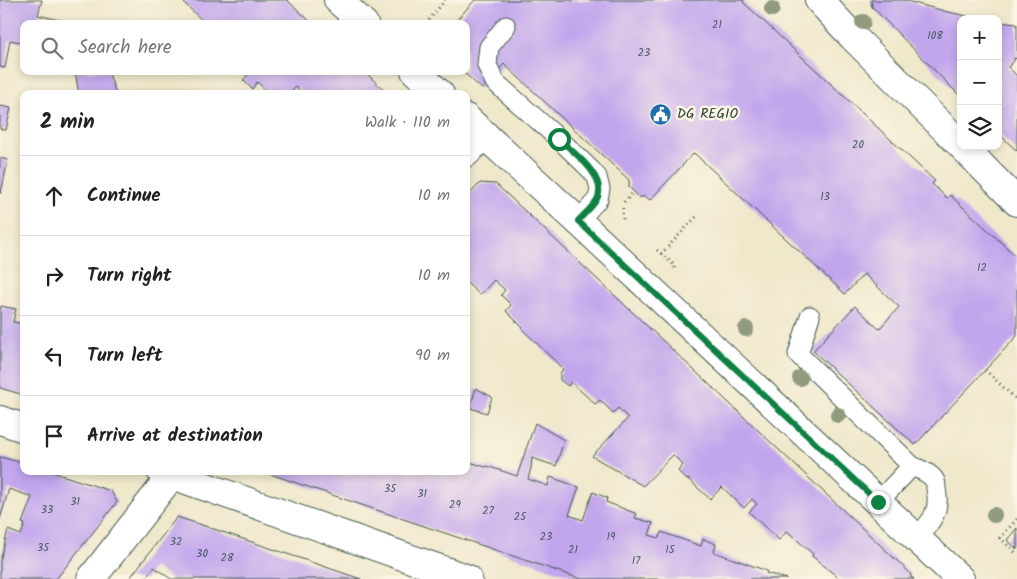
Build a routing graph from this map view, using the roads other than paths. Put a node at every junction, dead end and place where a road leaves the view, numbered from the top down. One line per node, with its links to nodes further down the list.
1 (338, 0): 3 (street)
2 (819, 0): 8 (street)
3 (360, 20)
4 (506, 26): 11 (lane)
5 (419, 75): 6 (street)
6 (436, 90)
7 (472, 135): 11 (street)
8 (957, 142)
9 (965, 150): 10 (street)
10 (1017, 202)
11 (578, 221): 18 (street)
12 (810, 316): 15 (lane)
13 (0, 420): 14 (street)
14 (20, 427)
15 (912, 466): 18 (lane); 19 (lane)
16 (167, 475): 20 (street)
17 (177, 475): 21 (street)
18 (878, 502): 19 (street)
19 (917, 538): 22 (street)
20 (91, 579)
21 (468, 579)
22 (960, 579)

